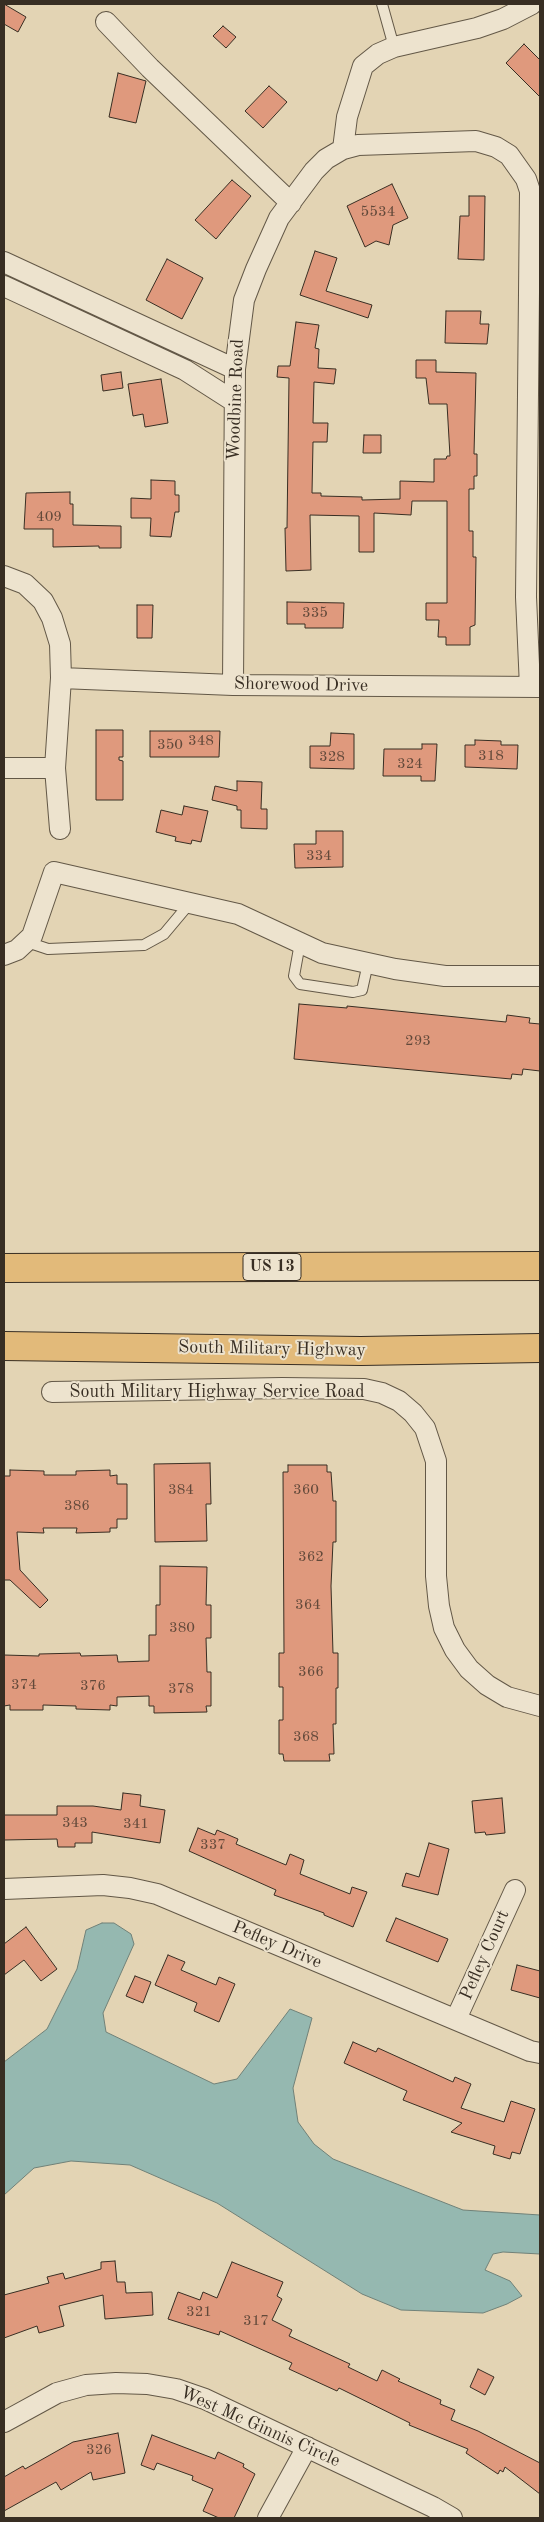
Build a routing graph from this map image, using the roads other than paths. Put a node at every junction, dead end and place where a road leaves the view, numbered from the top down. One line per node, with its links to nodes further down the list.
1 (382, 4): 4 (lane)
2 (532, 4): 4 (street)
3 (106, 22): 6 (street)
4 (394, 47): 5 (street)
5 (343, 149): 6 (street, Woodbine Road); 14 (street, Woodbine Road)
6 (291, 203): 9 (street, Woodbine Road)
7 (4, 262): 9 (street)
8 (4, 286): 10 (street)
9 (235, 369): 10 (street, Woodbine Road)
10 (235, 402): 13 (street, Woodbine Road)
11 (4, 576): 12 (street)
12 (62, 678): 13 (street, Shorewood Drive); 16 (street)
13 (233, 685): 14 (street, Shorewood Drive)
14 (535, 687)
15 (4, 768): 16 (street)
16 (55, 768): 17 (street)
17 (60, 829)
18 (190, 903): 19 (lane); 19 (street); 20 (street)
19 (27, 942): 21 (street)
20 (300, 943): 22 (street); 22 (lane)
21 (4, 955)
22 (368, 963): 23 (street)
23 (540, 976)
24 (540, 1254): 25 (main road)
25 (452, 1266): 26 (main road, US 13); 27 (main road, US 13)
26 (540, 1266)
27 (4, 1268)
28 (4, 1346): 30 (main road, South Military Highway)
29 (540, 1348): 30 (main road, South Military Highway)
30 (361, 1351): 31 (main road)
31 (540, 1364)
32 (52, 1392): 33 (street, South Military Highway Service Road)
33 (540, 1706)
34 (4, 1889): 36 (street, Pefley Drive)
35 (515, 1890): 36 (street, Pefley Court)
36 (456, 2020): 37 (street, Pefley Drive)
37 (540, 2053)
38 (4, 2422): 39 (street, West Mc Ginnis Circle)
39 (307, 2448): 40 (street); 41 (street, West Mc Ginnis Circle)
40 (268, 2518)
41 (452, 2518)

